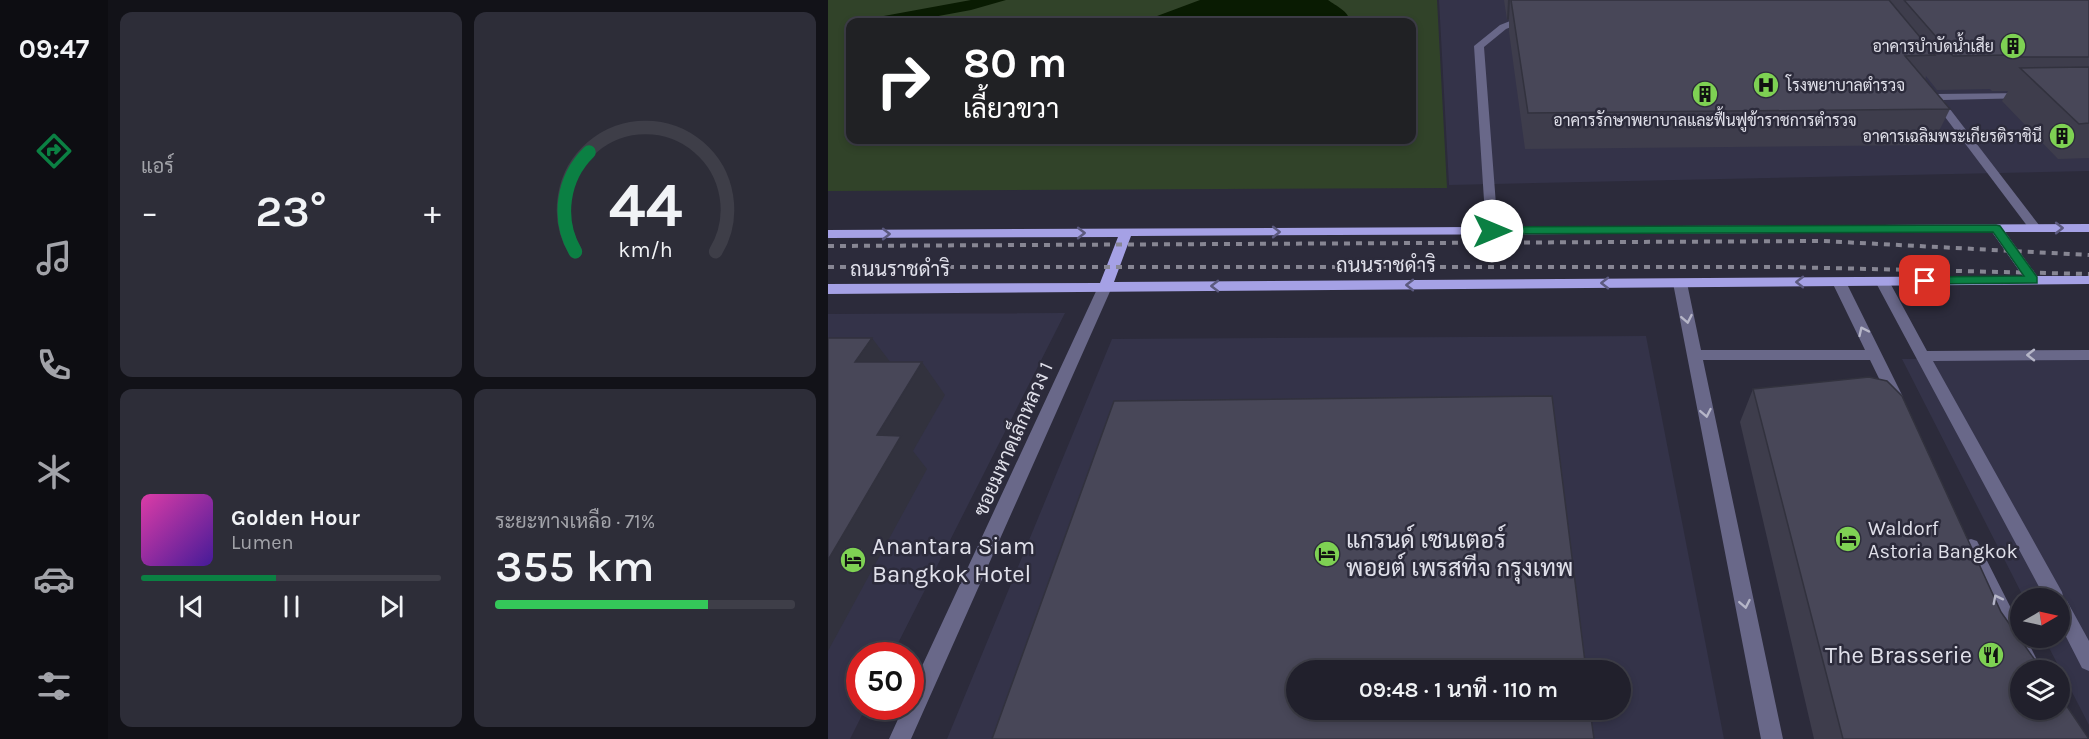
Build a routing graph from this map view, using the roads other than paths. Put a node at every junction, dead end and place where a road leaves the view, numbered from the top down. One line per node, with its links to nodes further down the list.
1 (1539, 12): 6 (street)
2 (2042, 96): 3 (street)
3 (2035, 228): 4 (main road, ถนนราชดำริ, one-way to 4); 5 (main road, ถนนราชดำริ)
4 (2089, 228)
5 (1996, 229): 6 (main road, ถนนราชดำริ); 9 (main road)
6 (1492, 231): 7 (main road, ถนนราชดำริ, one-way to 6)
7 (1126, 233): 8 (main road, ถนนราชดำริ, one-way to 7); 14 (main road)
8 (828, 234)
9 (2033, 280): 10 (main road, ถนนราชดำริ); 11 (main road, ถนนราชดำริ)
10 (2089, 280)
11 (1882, 281): 12 (main road, ถนนราชดำริ); 19 (street)
12 (1839, 282): 13 (main road, ถนนราชดำริ, one-way to 13); 17 (street, one-way to 12)
13 (1680, 283): 14 (main road, ถนนราชดำริ, one-way to 14); 16 (street, one-way to 16)
14 (1105, 287): 15 (main road, ถนนราชดำริ); 26 (street, ซอยมหาดเล็กหลวง 1)
15 (828, 289)
16 (1694, 355): 17 (street); 27 (street, one-way to 27)
17 (1874, 355): 20 (street)
18 (2089, 355): 19 (street, one-way to 19)
19 (1923, 356): 22 (street)
20 (1900, 408)
21 (1964, 534): 24 (street, one-way to 21)
22 (2050, 588)
23 (2070, 626): 25 (street)
24 (2027, 660)
25 (2089, 661)
26 (900, 739)
27 (1772, 739)

